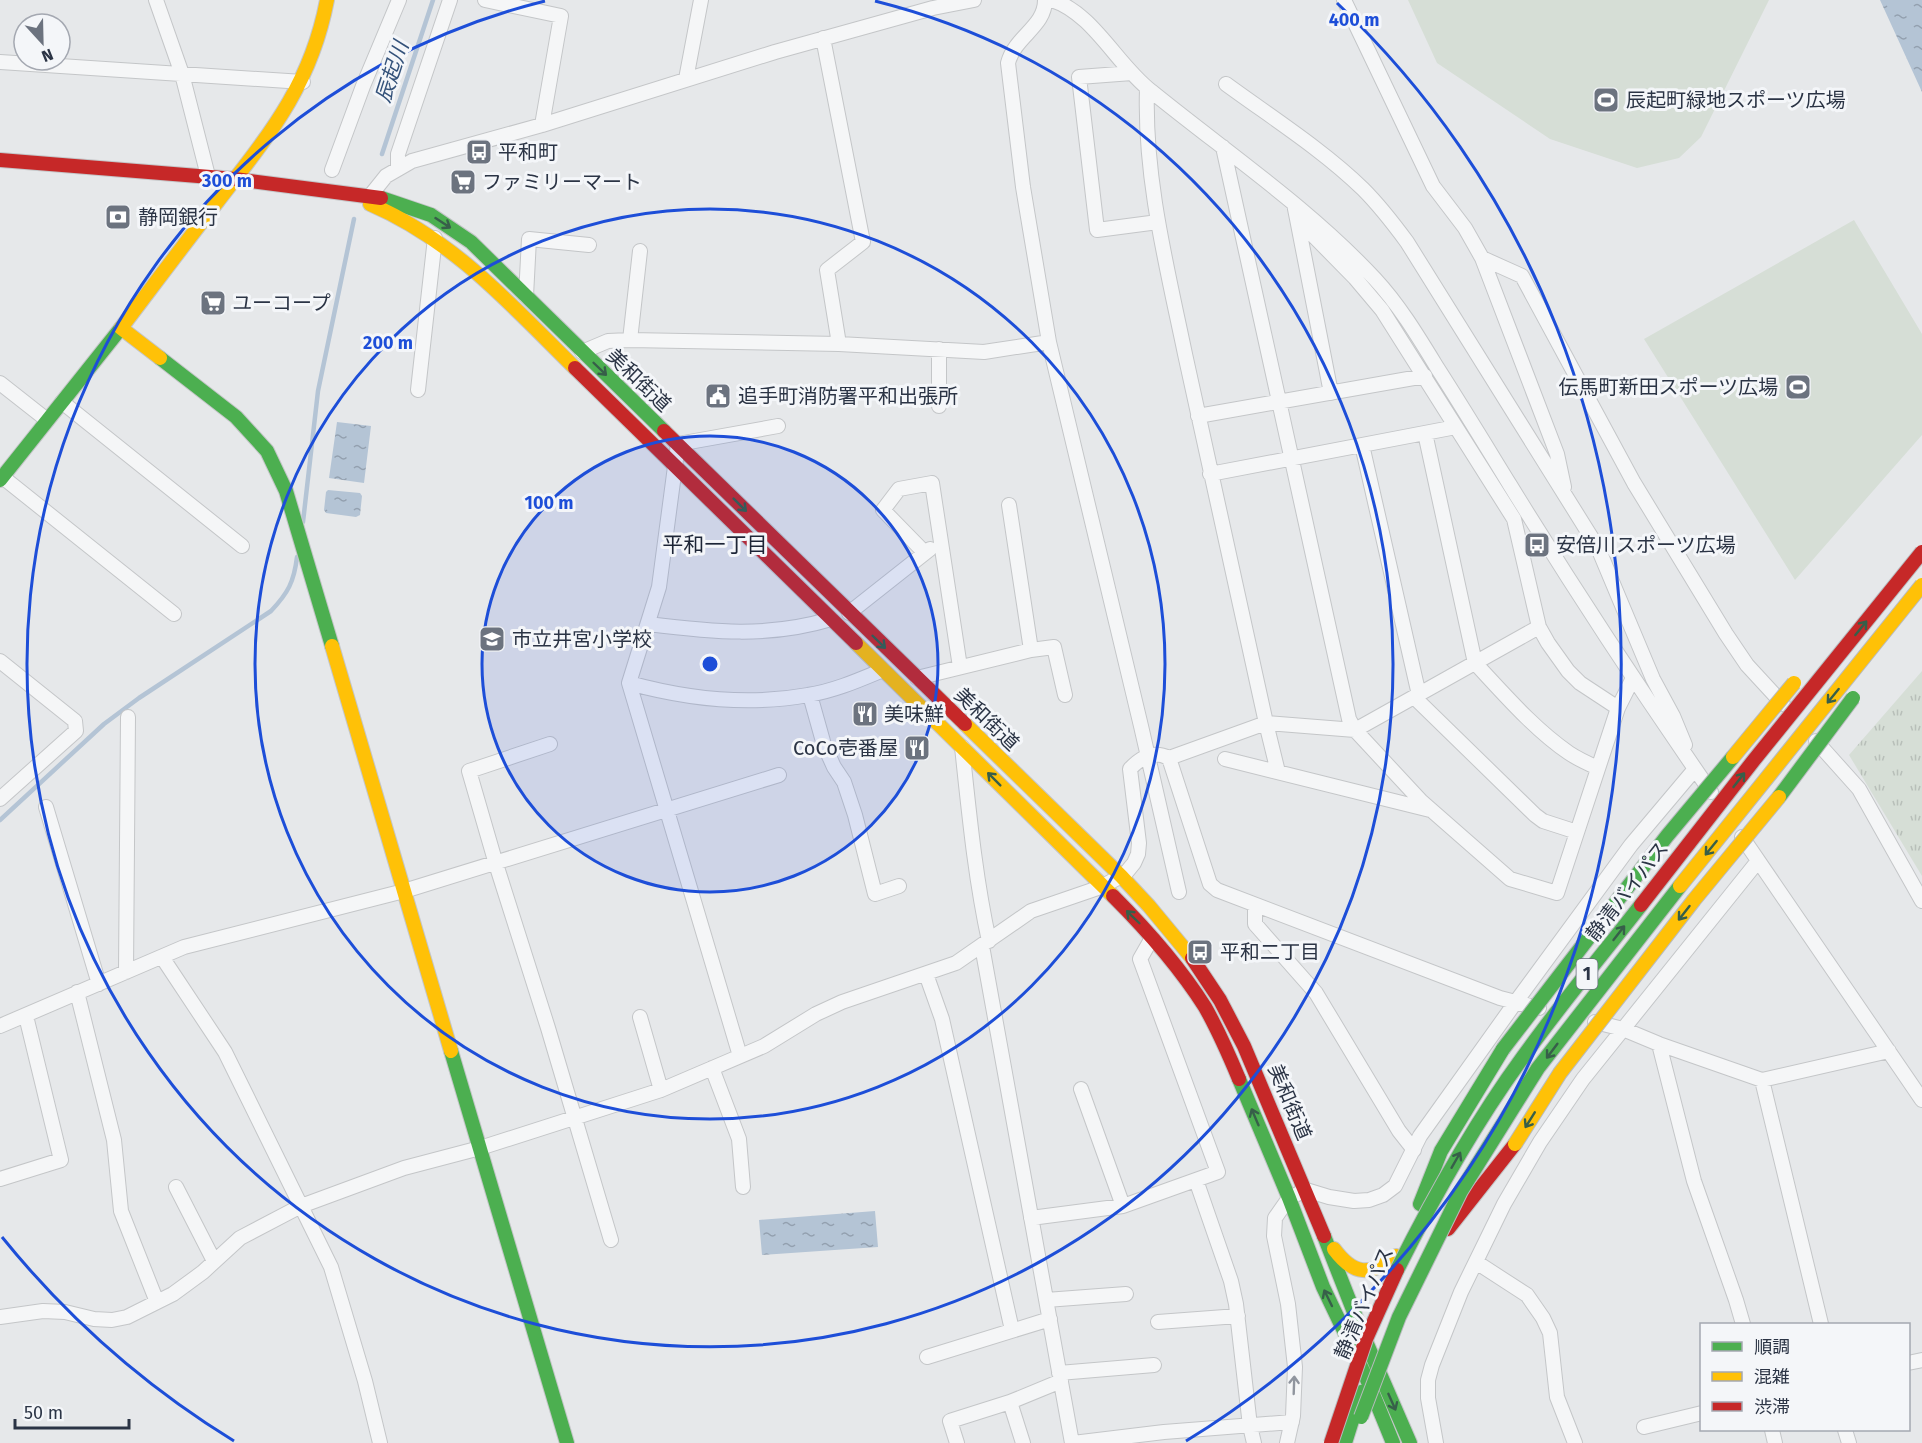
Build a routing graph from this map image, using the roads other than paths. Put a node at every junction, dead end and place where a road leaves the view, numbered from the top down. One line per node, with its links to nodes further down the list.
1 (156, 0): 14 (street)
2 (399, 0): 23 (street)
3 (450, 0): 22 (street)
4 (485, 0): 19 (street)
5 (701, 0): 15 (street)
6 (970, 0): 11 (street)
7 (1045, 0): 38 (street)
8 (1344, 0): 34 (street)
9 (330, 1): 16 (main road)
10 (1058, 1): 13 (street)
11 (823, 38): 15 (street); 39 (street)
12 (0, 63): 14 (street)
13 (1132, 72): 18 (street); 30 (street)
14 (182, 74): 16 (street); 24 (street)
15 (686, 79): 19 (street)
16 (303, 82): 25 (main road)
17 (1226, 84): 60 (street)
18 (1147, 89): 20 (street); 30 (street)
19 (542, 125): 22 (street)
20 (1223, 147): 28 (street); 46 (street)
21 (0, 160): 24 (main road, 美和街道)
22 (398, 168): 27 (street)
23 (332, 170)
24 (208, 176): 25 (main road, 美和街道)
25 (235, 179): 26 (main road, 美和街道); 36 (main road)
26 (339, 192): 27 (main road, 美和街道); 31 (main road, 美和街道)
27 (370, 196): 35 (main road, 美和街道, one-way to 35)
28 (1293, 204): 29 (street); 83 (street)
29 (1297, 219): 42 (street); 45 (street)
30 (1158, 222): 49 (street)
31 (435, 238): 44 (street); 57 (main road, 美和街道)
32 (589, 245): 35 (street)
33 (640, 251): 37 (street)
34 (1482, 258): 60 (street); 114 (street)
35 (526, 296): 41 (main road, 美和街道)
36 (121, 328): 47 (main road); 112 (main road)
37 (630, 340): 39 (street); 41 (street)
38 (1049, 342): 40 (street); 95 (street)
39 (839, 344): 40 (street)
40 (939, 349): 48 (street)
41 (582, 352): 54 (main road, 美和街道, one-way to 54)
42 (1425, 376): 45 (street); 52 (street)
43 (0, 383): 50 (street)
44 (417, 390)
45 (1331, 393): 46 (street)
46 (1280, 401): 49 (street); 56 (street)
47 (62, 402): 50 (main road); 64 (street)
48 (939, 406)
49 (1198, 416): 58 (street)
50 (47, 420): 59 (main road)
51 (778, 426): 54 (street)
52 (1456, 427): 53 (street); 74 (street)
53 (1425, 433): 55 (street); 78 (street)
54 (678, 444): 57 (street); 70 (main road, 美和街道, one-way to 70)
55 (1362, 445): 56 (street); 88 (street)
56 (1293, 458): 58 (street); 92 (street)
57 (675, 465): 72 (main road, 美和街道); 73 (street)
58 (1210, 474): 91 (street)
59 (1, 477): 71 (street)
60 (1566, 498): 98 (street)
61 (1009, 505): 75 (street)
62 (1922, 540): 69 (main road)
63 (941, 541): 66 (street); 66 (street); 79 (street)
64 (242, 546)
65 (1922, 552): 184 (main road, 静清バイパス / 1, one-way to 65, bridge)
66 (924, 553): 70 (street)
67 (1922, 585): 186 (main road, 静清バイパス / 1, one-way to 186, bridge)
68 (1922, 599): 76 (main road)
69 (1862, 604)
70 (849, 613): 82 (main road, 美和街道, one-way to 82)
71 (174, 614)
72 (831, 619): 73 (street); 80 (main road, 美和街道)
73 (648, 624): 84 (street)
74 (1539, 627): 78 (street); 89 (street)
75 (1031, 650): 79 (street); 87 (street)
76 (1885, 654)
77 (0, 661): 102 (street)
78 (1475, 663): 88 (street); 99 (street)
79 (960, 667): 82 (street)
80 (883, 670): 86 (street); 94 (main road, 美和街道)
81 (1801, 676): 150 (main road, bridge)
82 (916, 678): 109 (main road, 美和街道)
83 (1633, 678): 89 (street); 98 (street)
84 (629, 683): 86 (street); 104 (street)
85 (1858, 692): 166 (main road, one-way to 166, bridge)
86 (810, 695): 110 (street)
87 (1065, 695)
88 (1417, 696): 92 (street); 106 (street)
89 (1618, 708): 99 (street)
90 (128, 717): 119 (street)
91 (1266, 723): 92 (street); 96 (street); 100 (street)
92 (1355, 730): 105 (street)
93 (550, 744): 108 (street)
94 (962, 747): 111 (main road, 美和街道, one-way to 94); 117 (street)
95 (1148, 755): 96 (street); 109 (street); 113 (street)
96 (1169, 758): 115 (street)
97 (1225, 759): 100 (street)
98 (1693, 766): 107 (street); 123 (street)
99 (1598, 768): 106 (street)
100 (1278, 772): 105 (street)
101 (779, 775): 104 (street)
102 (0, 799)
103 (46, 807): 121 (street)
104 (668, 810): 108 (street); 130 (street)
105 (1433, 811): 106 (street)
106 (1577, 832)
107 (1758, 861): 127 (street); 129 (street)
108 (496, 864): 112 (street); 136 (street)
109 (1120, 876): 111 (street); 143 (main road, 美和街道)
110 (899, 886)
111 (1101, 887): 116 (main road, 美和街道, one-way to 111); 117 (street)
112 (404, 891): 118 (street); 137 (main road)
113 (1179, 892)
114 (1922, 901)
115 (1255, 906): 123 (street); 138 (street)
116 (1152, 938): 140 (street); 144 (main road, 美和街道, one-way to 116)
117 (985, 943): 120 (street); 147 (street)
118 (162, 957): 119 (street); 145 (street)
119 (126, 972): 121 (street)
120 (926, 974): 130 (street); 162 (street)
121 (99, 984): 122 (street)
122 (77, 993): 124 (street); 155 (street)
123 (1515, 1003): 127 (street); 138 (street)
124 (26, 1016): 126 (street); 139 (street)
125 (640, 1017): 134 (street)
126 (0, 1026)
127 (1623, 1029): 128 (street); 152 (street)
128 (1659, 1044): 132 (street); 160 (street)
129 (1889, 1051): 132 (street); 135 (street)
130 (740, 1056): 131 (street)
131 (712, 1068): 134 (street); 142 (street)
132 (1762, 1080): 161 (street)
133 (1081, 1089): 146 (street)
134 (661, 1090): 136 (street)
135 (1922, 1100)
136 (574, 1119): 137 (street); 148 (street)
137 (480, 1148): 145 (street); 177 (main road)
138 (1414, 1150): 143 (street)
139 (0, 1179)
140 (1196, 1180): 146 (street); 156 (street)
141 (176, 1187): 151 (street)
142 (743, 1187)
143 (1306, 1190): 144 (street); 149 (main road, 美和街道)
144 (1289, 1197): 164 (main road, 美和街道, one-way to 144); 172 (street, one-way to 144)
145 (301, 1206): 151 (street); 176 (street)
146 (1123, 1206): 147 (street)
147 (1031, 1218): 154 (street)
148 (610, 1240)
149 (1326, 1241): 150 (main road); 163 (main road, 美和街道)
150 (1396, 1256): 163 (main road)
151 (214, 1261): 155 (street)
152 (1476, 1262): 189 (street); 190 (street)
153 (1126, 1294): 154 (street)
154 (1046, 1300): 158 (street)
155 (157, 1302): 157 (street)
156 (1238, 1316): 159 (street); 173 (street)
157 (0, 1317)
158 (1050, 1319): 162 (street); 168 (street)
159 (1158, 1322)
160 (1743, 1323)
161 (1821, 1323)
162 (1012, 1330): 165 (street)
163 (1361, 1330): 164 (main road); 166 (main road, 美和街道)
164 (1354, 1351): 169 (main road, 美和街道); 183 (main road)
165 (927, 1357)
166 (1374, 1361): 169 (main road); 188 (main road, 美和街道, one-way to 188)
167 (1154, 1365): 168 (street)
168 (1060, 1377): 170 (street); 180 (street)
169 (1366, 1377): 185 (main road); 187 (main road, 美和街道)
170 (1010, 1402): 178 (street); 179 (street)
171 (1700, 1413): 174 (street)
172 (1292, 1422): 173 (street); 182 (street)
173 (1250, 1426): 175 (street); 181 (street)
174 (1644, 1426)
175 (1165, 1438): 180 (street)
176 (380, 1443)
177 (567, 1443)
178 (957, 1443)
179 (1023, 1443)
180 (1073, 1443)
181 (1254, 1443)
182 (1287, 1443)
183 (1322, 1443)
184 (1331, 1443)
185 (1345, 1443)
186 (1353, 1443)
187 (1393, 1443)
188 (1410, 1443)
189 (1436, 1443)
190 (1575, 1443)

